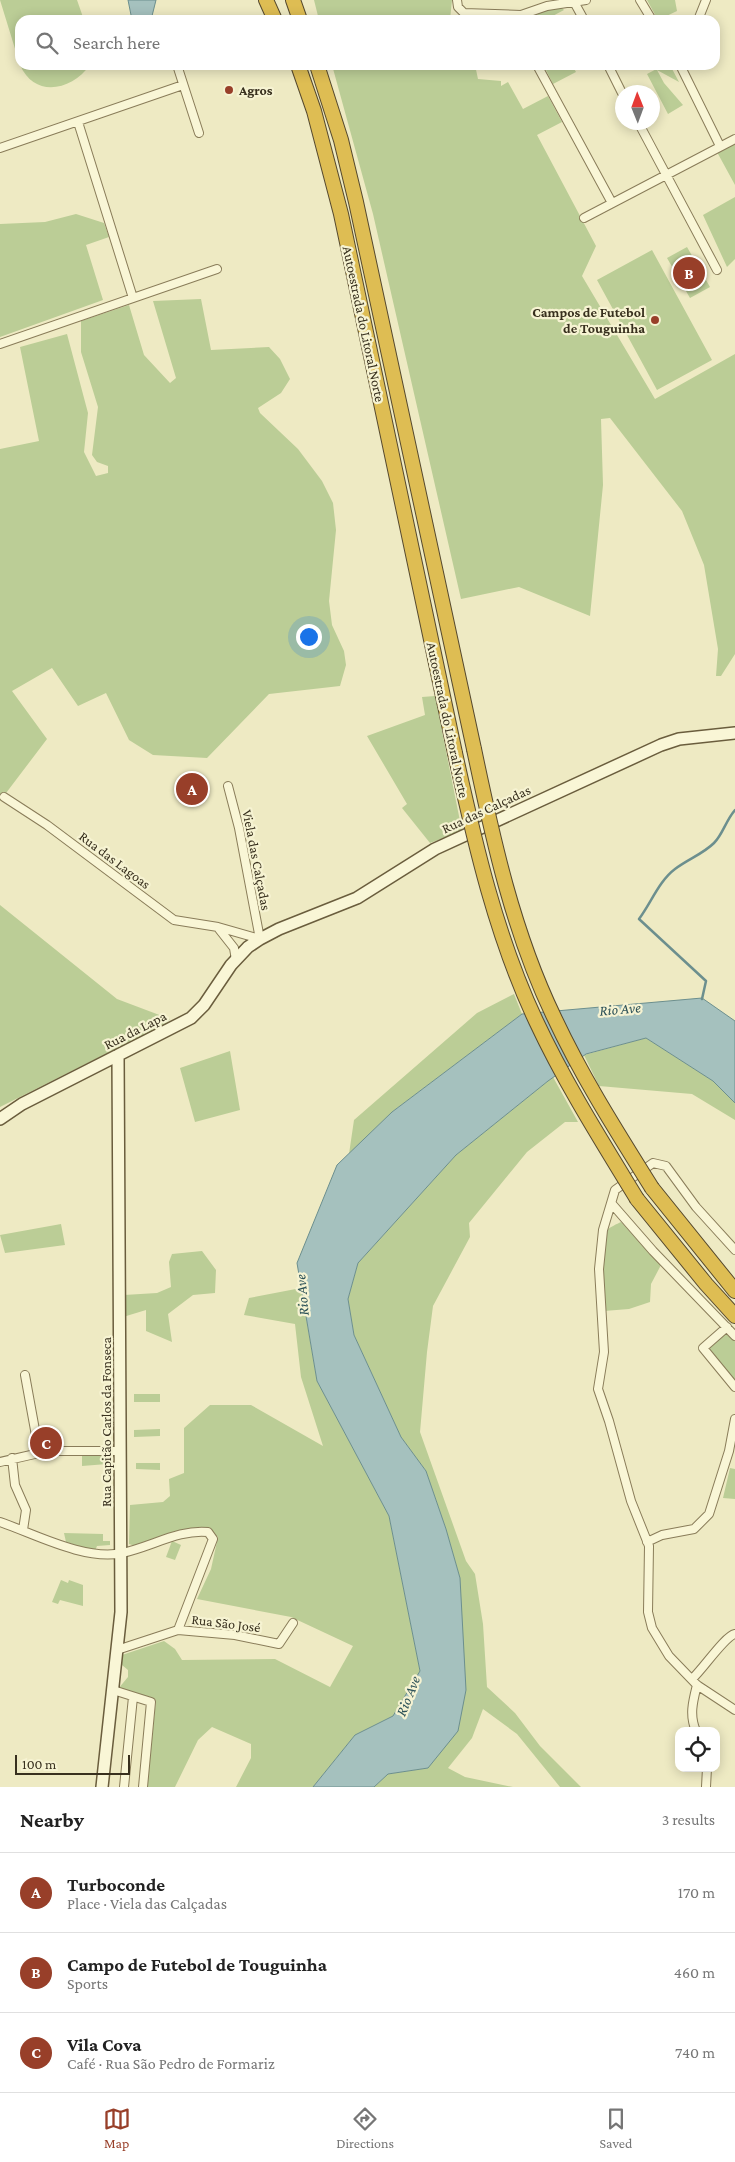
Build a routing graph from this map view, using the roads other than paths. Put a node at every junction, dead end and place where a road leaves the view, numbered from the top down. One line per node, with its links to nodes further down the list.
1 (266, 0): 9 (highway)
2 (275, 0): 10 (highway)
3 (293, 0): 11 (highway)
4 (457, 0): 12 (street)
5 (586, 0): 8 (street)
6 (640, 0): 15 (street)
7 (706, 0): 16 (street)
8 (574, 1): 13 (street); 14 (street)
9 (273, 15)
10 (281, 15)
11 (298, 15)
12 (492, 15)
13 (525, 15)
14 (581, 15)
15 (649, 15)
16 (700, 15)
17 (178, 70): 23 (street)
18 (300, 70): 49 (highway, Autoestrada do Litoral Norte, bridge)
19 (319, 70): 48 (highway, Autoestrada do Litoral Norte, bridge)
20 (541, 70): 32 (street)
21 (610, 70): 24 (street)
22 (682, 70): 29 (street)
23 (183, 85): 25 (street); 27 (street)
24 (618, 85)
25 (78, 122): 30 (street); 36 (street)
26 (642, 130): 31 (street)
27 (199, 132)
28 (735, 139): 29 (street)
29 (720, 146): 31 (street)
30 (0, 148)
31 (667, 176): 32 (street); 35 (street)
32 (612, 203): 33 (street)
33 (584, 218)
34 (217, 269): 36 (street)
35 (717, 270)
36 (133, 298): 37 (street)
37 (0, 344)
38 (735, 733): 42 (main road, Rua das Calçadas)
39 (228, 786): 42 (street, Viela das Calçadas)
40 (4, 797): 41 (street, Rua das Lagoas)
41 (218, 928): 42 (street, Rua das Lagoas); 43 (street)
42 (260, 940): 43 (main road, Rua da Lapa)
43 (236, 960): 44 (main road, Rua da Lapa)
44 (118, 1055): 45 (main road, Rua da Lapa); 54 (main road, Rua Capitão Carlos da Fonseca)
45 (0, 1119)
46 (612, 1204): 47 (street); 49 (street); 60 (street)
47 (735, 1250)
48 (735, 1291)
49 (731, 1321): 50 (street); 52 (street)
50 (735, 1336)
51 (25, 1375): 55 (street)
52 (735, 1387)
53 (735, 1419): 60 (street)
54 (121, 1451): 55 (street); 61 (main road, Rua Capitão Carlos da Fonseca)
55 (38, 1452): 56 (street)
56 (12, 1458): 57 (street); 59 (street)
57 (0, 1462)
58 (0, 1522): 59 (street)
59 (23, 1530): 61 (street)
60 (648, 1542): 66 (street)
61 (121, 1554): 63 (street); 65 (main road, Rua Capitão Carlos da Fonseca)
62 (293, 1623): 63 (street, Rua São José)
63 (178, 1630): 65 (street, Rua São José)
64 (735, 1634): 66 (street)
65 (117, 1650): 67 (main road, Rua Capitão Carlos da Fonseca)
66 (695, 1682): 69 (street); 70 (street)
67 (113, 1690): 68 (street); 72 (main road, Rua Capitão Carlos da Fonseca)
68 (133, 1697): 73 (street); 74 (street)
69 (735, 1710)
70 (695, 1727)
71 (706, 1772): 75 (street)
72 (102, 1787)
73 (124, 1787)
74 (143, 1787)
75 (706, 1787)

